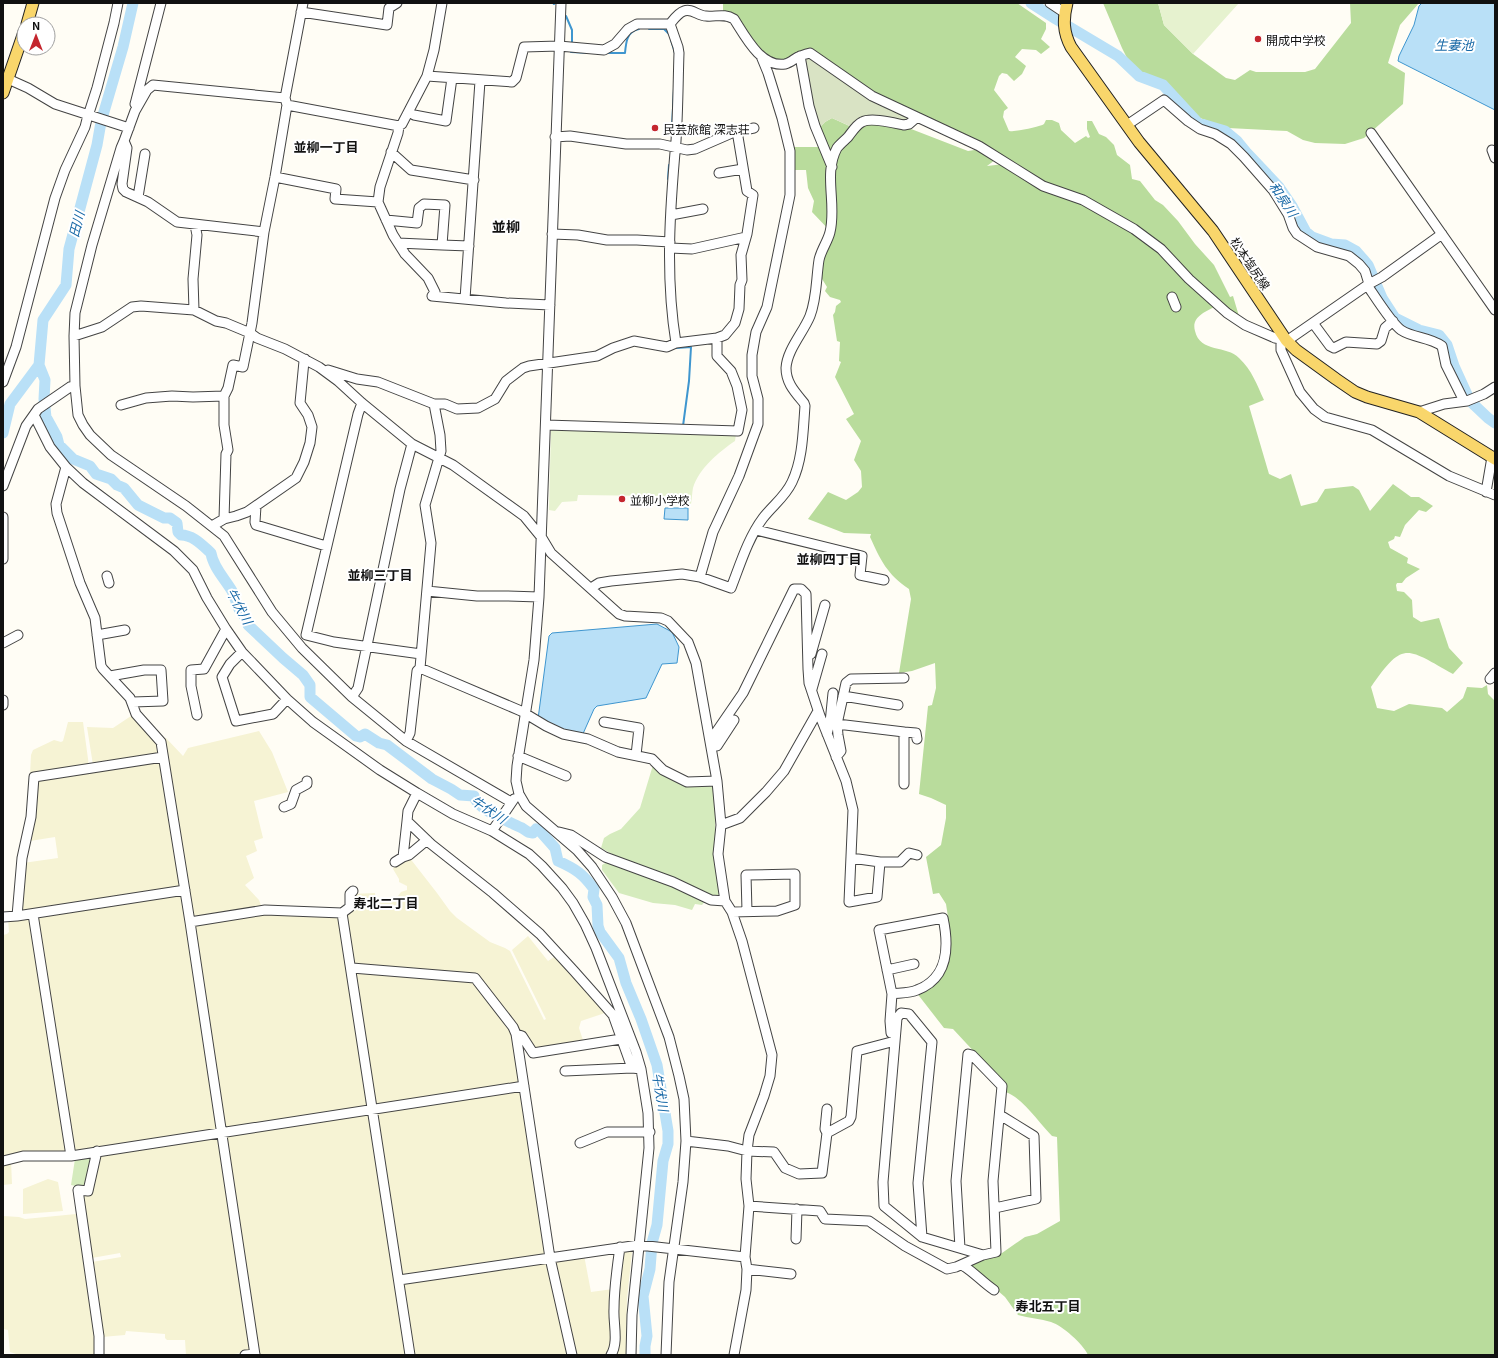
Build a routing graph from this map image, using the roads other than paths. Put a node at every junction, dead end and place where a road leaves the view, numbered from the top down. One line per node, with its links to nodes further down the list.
1 (33, 3): 10 (main road)
2 (118, 3): 25 (street)
3 (161, 3): 23 (street)
4 (397, 3): 9 (street)
5 (442, 3): 17 (street)
6 (561, 3): 13 (street)
7 (1050, 3): 11 (street)
8 (689, 7): 12 (street); 15 (street)
9 (302, 8): 22 (street)
10 (29, 16)
11 (1065, 16): 69 (main road, 松本塩尻線)
12 (670, 24): 13 (street); 35 (street)
13 (559, 46): 20 (street); 33 (street)
14 (16, 56): 19 (main road)
15 (761, 56): 16 (street); 99 (street)
16 (800, 56): 26 (street); 38 (street)
17 (427, 76): 18 (street); 24 (street)
18 (452, 78): 20 (street); 24 (street)
19 (8, 79): 21 (main road); 25 (street)
20 (480, 81): 42 (street)
21 (3, 93)
22 (286, 101): 23 (street); 28 (street); 41 (street)
23 (134, 111): 29 (street)
24 (409, 112): 28 (street)
25 (89, 115): 29 (street); 74 (street)
26 (917, 117): 38 (street); 69 (street)
27 (1130, 123): 57 (street)
28 (399, 126): 36 (street)
29 (128, 127): 34 (street)
30 (754, 128): 31 (street)
31 (737, 131): 35 (street); 39 (street)
32 (1370, 133): 51 (street)
33 (555, 137): 35 (street); 50 (street)
34 (124, 141): 43 (street); 67 (street)
35 (674, 148): 46 (street)
36 (391, 152): 42 (street); 44 (street)
37 (145, 154): 43 (street)
38 (832, 167): 95 (street)
39 (743, 169): 40 (street); 52 (street)
40 (724, 171)
41 (275, 177): 44 (street); 49 (street)
42 (474, 180): 56 (street)
43 (138, 197): 48 (street)
44 (378, 202): 47 (street)
45 (703, 209): 46 (street)
46 (671, 215): 55 (street)
47 (386, 220): 53 (street); 54 (street)
48 (195, 225): 49 (street); 62 (street)
49 (264, 232): 66 (street)
50 (552, 234): 55 (street); 60 (street)
51 (1442, 234): 57 (street); 63 (street)
52 (746, 237): 55 (street); 68 (street)
53 (398, 244): 54 (street); 59 (street)
54 (442, 245): 56 (street)
55 (670, 245): 70 (street)
56 (469, 246): 59 (street)
57 (1368, 284): 64 (street); 65 (street)
58 (1172, 297): 61 (street)
59 (465, 299): 60 (street)
60 (550, 305): 72 (street)
61 (1176, 307)
62 (194, 310): 66 (street); 67 (street)
63 (1495, 310)
64 (1393, 321): 65 (street); 78 (street)
65 (1313, 323): 69 (street)
66 (250, 333): 71 (street); 77 (street)
67 (74, 336): 75 (street)
68 (717, 338): 70 (street); 84 (street)
69 (1286, 340): 83 (main road, 松本塩尻線); 90 (street)
70 (676, 343): 72 (street)
71 (305, 359): 73 (street); 91 (street)
72 (547, 363): 80 (street); 84 (street)
73 (319, 367): 79 (street); 80 (street)
74 (3, 382)
75 (74, 386): 82 (street); 94 (street)
76 (1495, 387): 78 (street)
77 (224, 396): 81 (street); 93 (street)
78 (1466, 401): 83 (street)
79 (362, 403): 85 (street); 97 (street)
80 (434, 404): 86 (street)
81 (121, 405)
82 (36, 412): 88 (street); 89 (street)
83 (1419, 412): 87 (main road, 松本塩尻線)
84 (546, 425): 96 (street)
85 (412, 444): 86 (street); 110 (street)
86 (438, 458): 96 (street); 102 (street)
87 (1494, 458): 90 (street)
88 (66, 467): 105 (street); 108 (street)
89 (3, 486)
90 (1490, 493)
91 (256, 506): 93 (street); 97 (street)
92 (3, 517): 98 (street)
93 (224, 519): 94 (street)
94 (212, 526): 121 (street)
95 (756, 530): 99 (street); 100 (street)
96 (542, 538): 101 (street); 103 (street)
97 (326, 546): 110 (street)
98 (3, 559)
99 (700, 577): 101 (street)
100 (884, 580)
101 (591, 588): 137 (street)
102 (427, 591): 103 (street); 112 (street)
103 (539, 597): 128 (street)
104 (825, 605): 114 (street)
105 (226, 629): 111 (street); 129 (street)
106 (125, 630): 108 (street)
107 (18, 635): 109 (street)
108 (97, 635): 116 (street)
109 (3, 643)
110 (366, 647): 112 (street); 121 (street)
111 (242, 652): 122 (street); 122 (street)
112 (421, 654): 115 (street)
113 (822, 654): 118 (street)
114 (808, 659): 118 (street); 137 (street)
115 (420, 668): 128 (street); 136 (street)
116 (110, 676): 124 (street); 124 (street)
117 (904, 678): 120 (street)
118 (812, 691): 127 (street)
119 (833, 693): 134 (street)
120 (843, 696): 125 (street); 132 (street)
121 (352, 697): 136 (street)
122 (287, 699): 145 (street)
123 (3, 700): 126 (street)
124 (133, 702): 140 (street)
125 (898, 705)
126 (3, 706)
127 (818, 711): 134 (street); 151 (street)
128 (525, 713): 138 (street); 139 (street)
129 (197, 715)
130 (734, 720): 137 (street)
131 (604, 722): 138 (street)
132 (837, 724): 133 (street); 141 (street)
133 (904, 732): 135 (street); 144 (street)
134 (827, 734): 141 (street)
135 (917, 739)
136 (406, 741): 147 (street)
137 (710, 743): 143 (street)
138 (636, 755): 143 (street)
139 (518, 756): 142 (street); 146 (street)
140 (163, 757): 160 (street); 168 (street)
141 (836, 757): 157 (street)
142 (566, 776)
143 (717, 781): 151 (street)
144 (904, 784)
145 (417, 793): 150 (street); 152 (street)
146 (519, 794): 147 (street); 153 (street)
147 (510, 804): 152 (street)
148 (284, 807): 149 (street)
149 (293, 812)
150 (407, 821): 154 (street); 154 (street)
151 (722, 825): 162 (street)
152 (492, 830): 177 (street)
153 (557, 832): 156 (street); 159 (street)
154 (427, 840): 175 (street)
155 (918, 855): 158 (street)
156 (605, 857): 159 (street); 162 (street)
157 (851, 858): 158 (street); 158 (street)
158 (880, 862)
159 (592, 867): 186 (street)
160 (185, 890): 166 (street); 169 (street)
161 (353, 891): 165 (street)
162 (725, 900): 164 (street)
163 (747, 911): 163 (street); 164 (street)
164 (732, 912): 188 (street)
165 (342, 913): 169 (street); 171 (street)
166 (33, 914): 168 (street); 190 (street)
167 (3, 916): 168 (street)
168 (18, 916)
169 (190, 922): 183 (street)
170 (914, 964): 172 (street)
171 (352, 968): 174 (street); 181 (street)
172 (887, 970): 173 (street); 173 (street)
173 (892, 994): 176 (street)
174 (516, 1034): 175 (street); 179 (street)
175 (621, 1039): 177 (street)
176 (893, 1041): 185 (street); 195 (street); 195 (street)
177 (636, 1069): 178 (street); 184 (street)
178 (565, 1072)
179 (524, 1086): 181 (street); 203 (street)
180 (827, 1109): 185 (street)
181 (373, 1110): 183 (street); 207 (street)
182 (1000, 1115): 193 (street); 193 (street); 199 (street)
183 (222, 1132): 189 (street); 209 (street)
184 (650, 1132): 187 (street); 197 (street)
185 (827, 1133): 188 (street)
186 (686, 1141): 188 (street); 200 (street)
187 (580, 1143)
188 (747, 1151): 192 (street)
189 (97, 1152): 190 (street); 210 (street)
190 (71, 1156): 191 (street)
191 (3, 1161)
192 (749, 1206): 194 (street); 202 (street)
193 (995, 1208): 201 (street)
194 (797, 1209): 196 (street); 204 (street)
195 (922, 1237): 199 (street)
196 (796, 1239)
197 (640, 1245): 198 (street); 200 (street); 215 (street)
198 (620, 1247): 203 (street); 214 (street)
199 (960, 1248): 201 (street)
200 (671, 1249): 202 (street); 216 (street)
201 (983, 1255): 204 (street)
202 (744, 1257): 205 (street)
203 (550, 1258): 207 (street); 213 (street)
204 (962, 1264): 208 (street)
205 (747, 1268): 206 (street); 217 (street)
206 (791, 1274)
207 (399, 1280): 212 (street)
208 (994, 1290)
209 (255, 1354): 211 (street)
210 (99, 1355)
211 (245, 1355)
212 (410, 1355)
213 (572, 1355)
214 (612, 1355)
215 (631, 1355)
216 (666, 1355)
217 (734, 1355)

